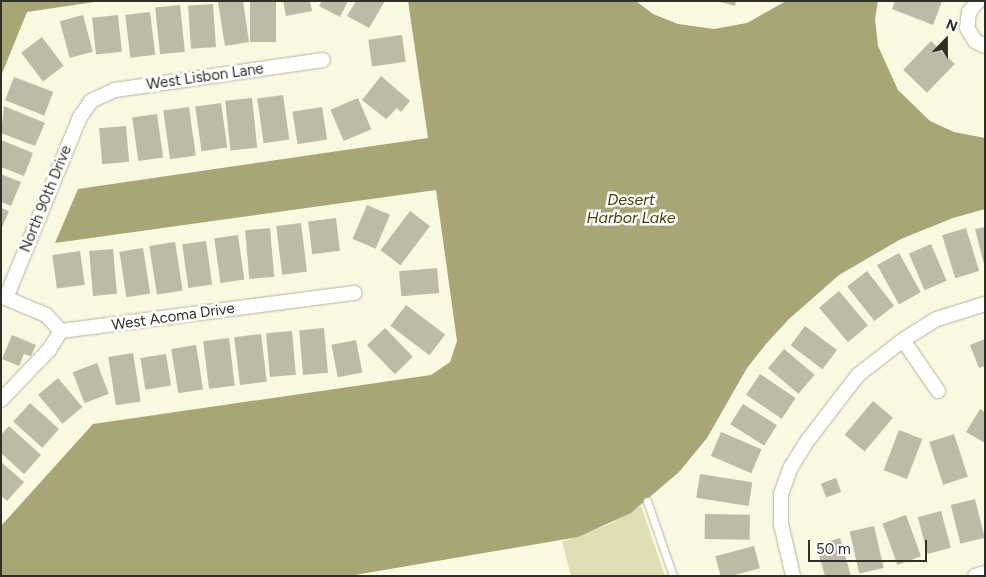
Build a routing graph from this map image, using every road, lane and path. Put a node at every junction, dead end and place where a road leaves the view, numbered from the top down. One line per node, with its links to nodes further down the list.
1 (978, 1): 2 (street)
2 (985, 46)
3 (323, 60): 4 (street, West Lisbon Lane)
4 (90, 101): 6 (street, North 90th Drive)
5 (355, 293): 8 (street, West Acoma Drive)
6 (4, 297): 8 (street)
7 (985, 304): 9 (street)
8 (61, 331): 11 (street)
9 (903, 340): 10 (street); 15 (street)
10 (938, 391)
11 (1, 400)
12 (647, 501): 14 (lane)
13 (985, 573): 16 (street)
14 (673, 576)
15 (793, 576)
16 (975, 576)

